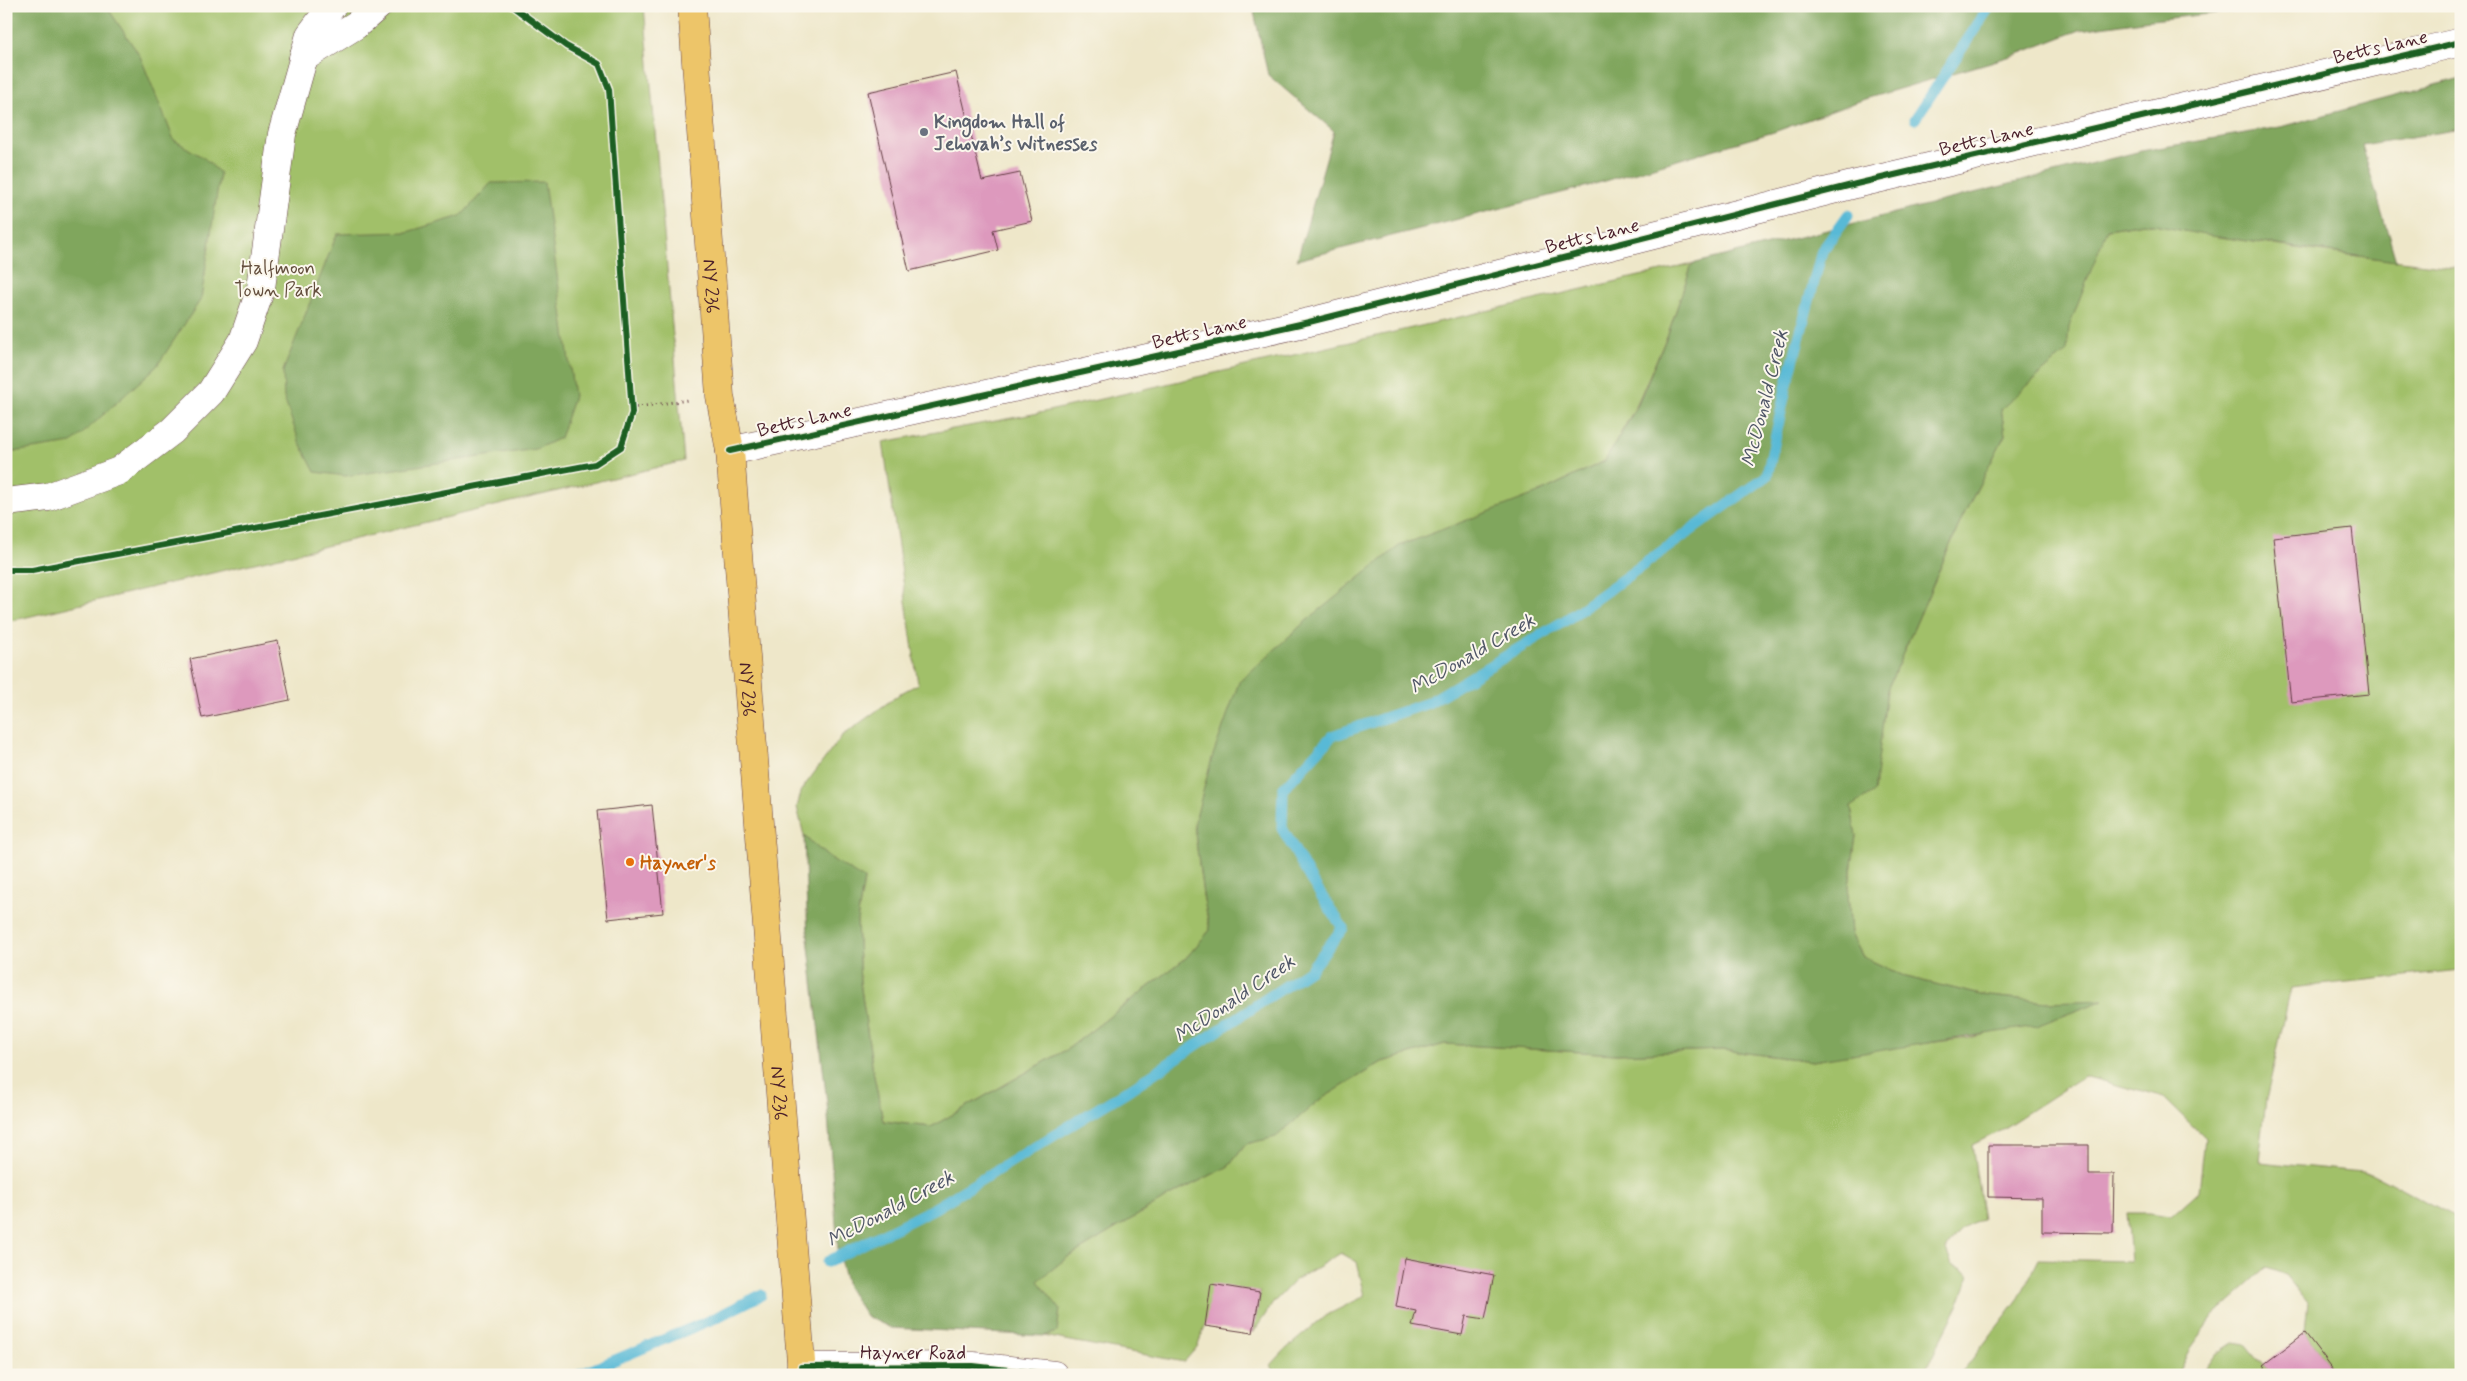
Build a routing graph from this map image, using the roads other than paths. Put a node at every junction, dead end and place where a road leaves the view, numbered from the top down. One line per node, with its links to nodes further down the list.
1 (332, 6): 5 (street)
2 (378, 6): 5 (street)
3 (692, 6): 6 (main road, NY 236 / NY 236)
4 (2461, 42): 6 (street, Betts Lane)
5 (303, 58): 7 (street)
6 (730, 451): 8 (main road, NY 236 / NY 236)
7 (6, 502)
8 (802, 1371): 9 (street, Hayner Road)
9 (1054, 1375)

